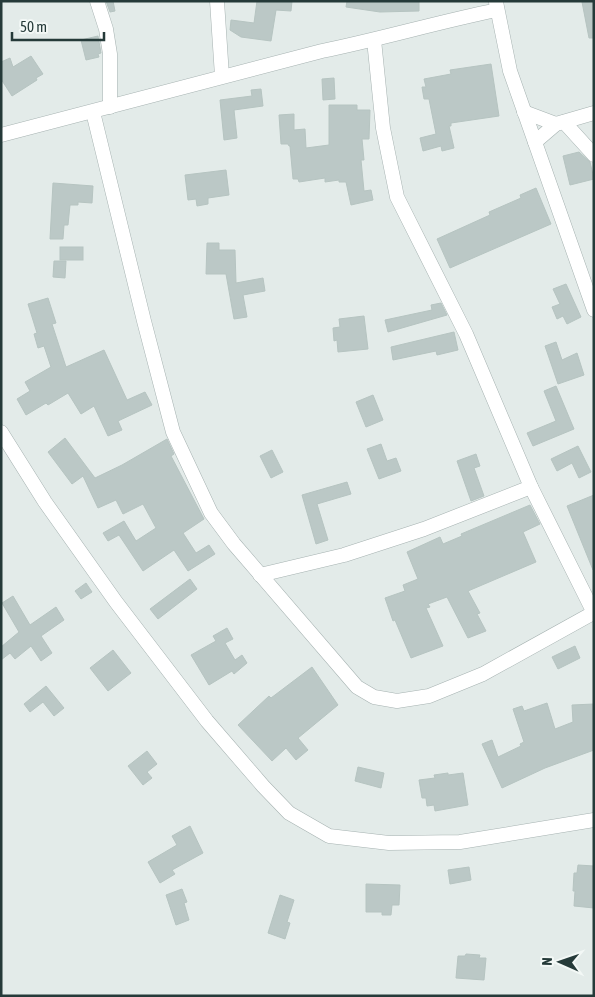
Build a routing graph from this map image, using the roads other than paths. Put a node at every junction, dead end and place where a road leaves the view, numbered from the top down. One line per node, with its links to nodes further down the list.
1 (97, 1): 6 (street)
2 (217, 1): 5 (street)
3 (496, 6): 4 (street); 8 (street)
4 (374, 40): 5 (street); 16 (street)
5 (222, 76): 6 (street)
6 (110, 107): 7 (street)
7 (93, 112): 11 (street); 17 (street)
8 (524, 112): 10 (street); 12 (street)
9 (594, 113): 10 (street)
10 (560, 123): 12 (street); 13 (street)
11 (1, 135)
12 (535, 142): 14 (street)
13 (594, 155)
14 (594, 310)
15 (1, 432): 19 (street)
16 (531, 487): 17 (street); 18 (street)
17 (260, 575): 18 (street)
18 (593, 613)
19 (594, 820)

